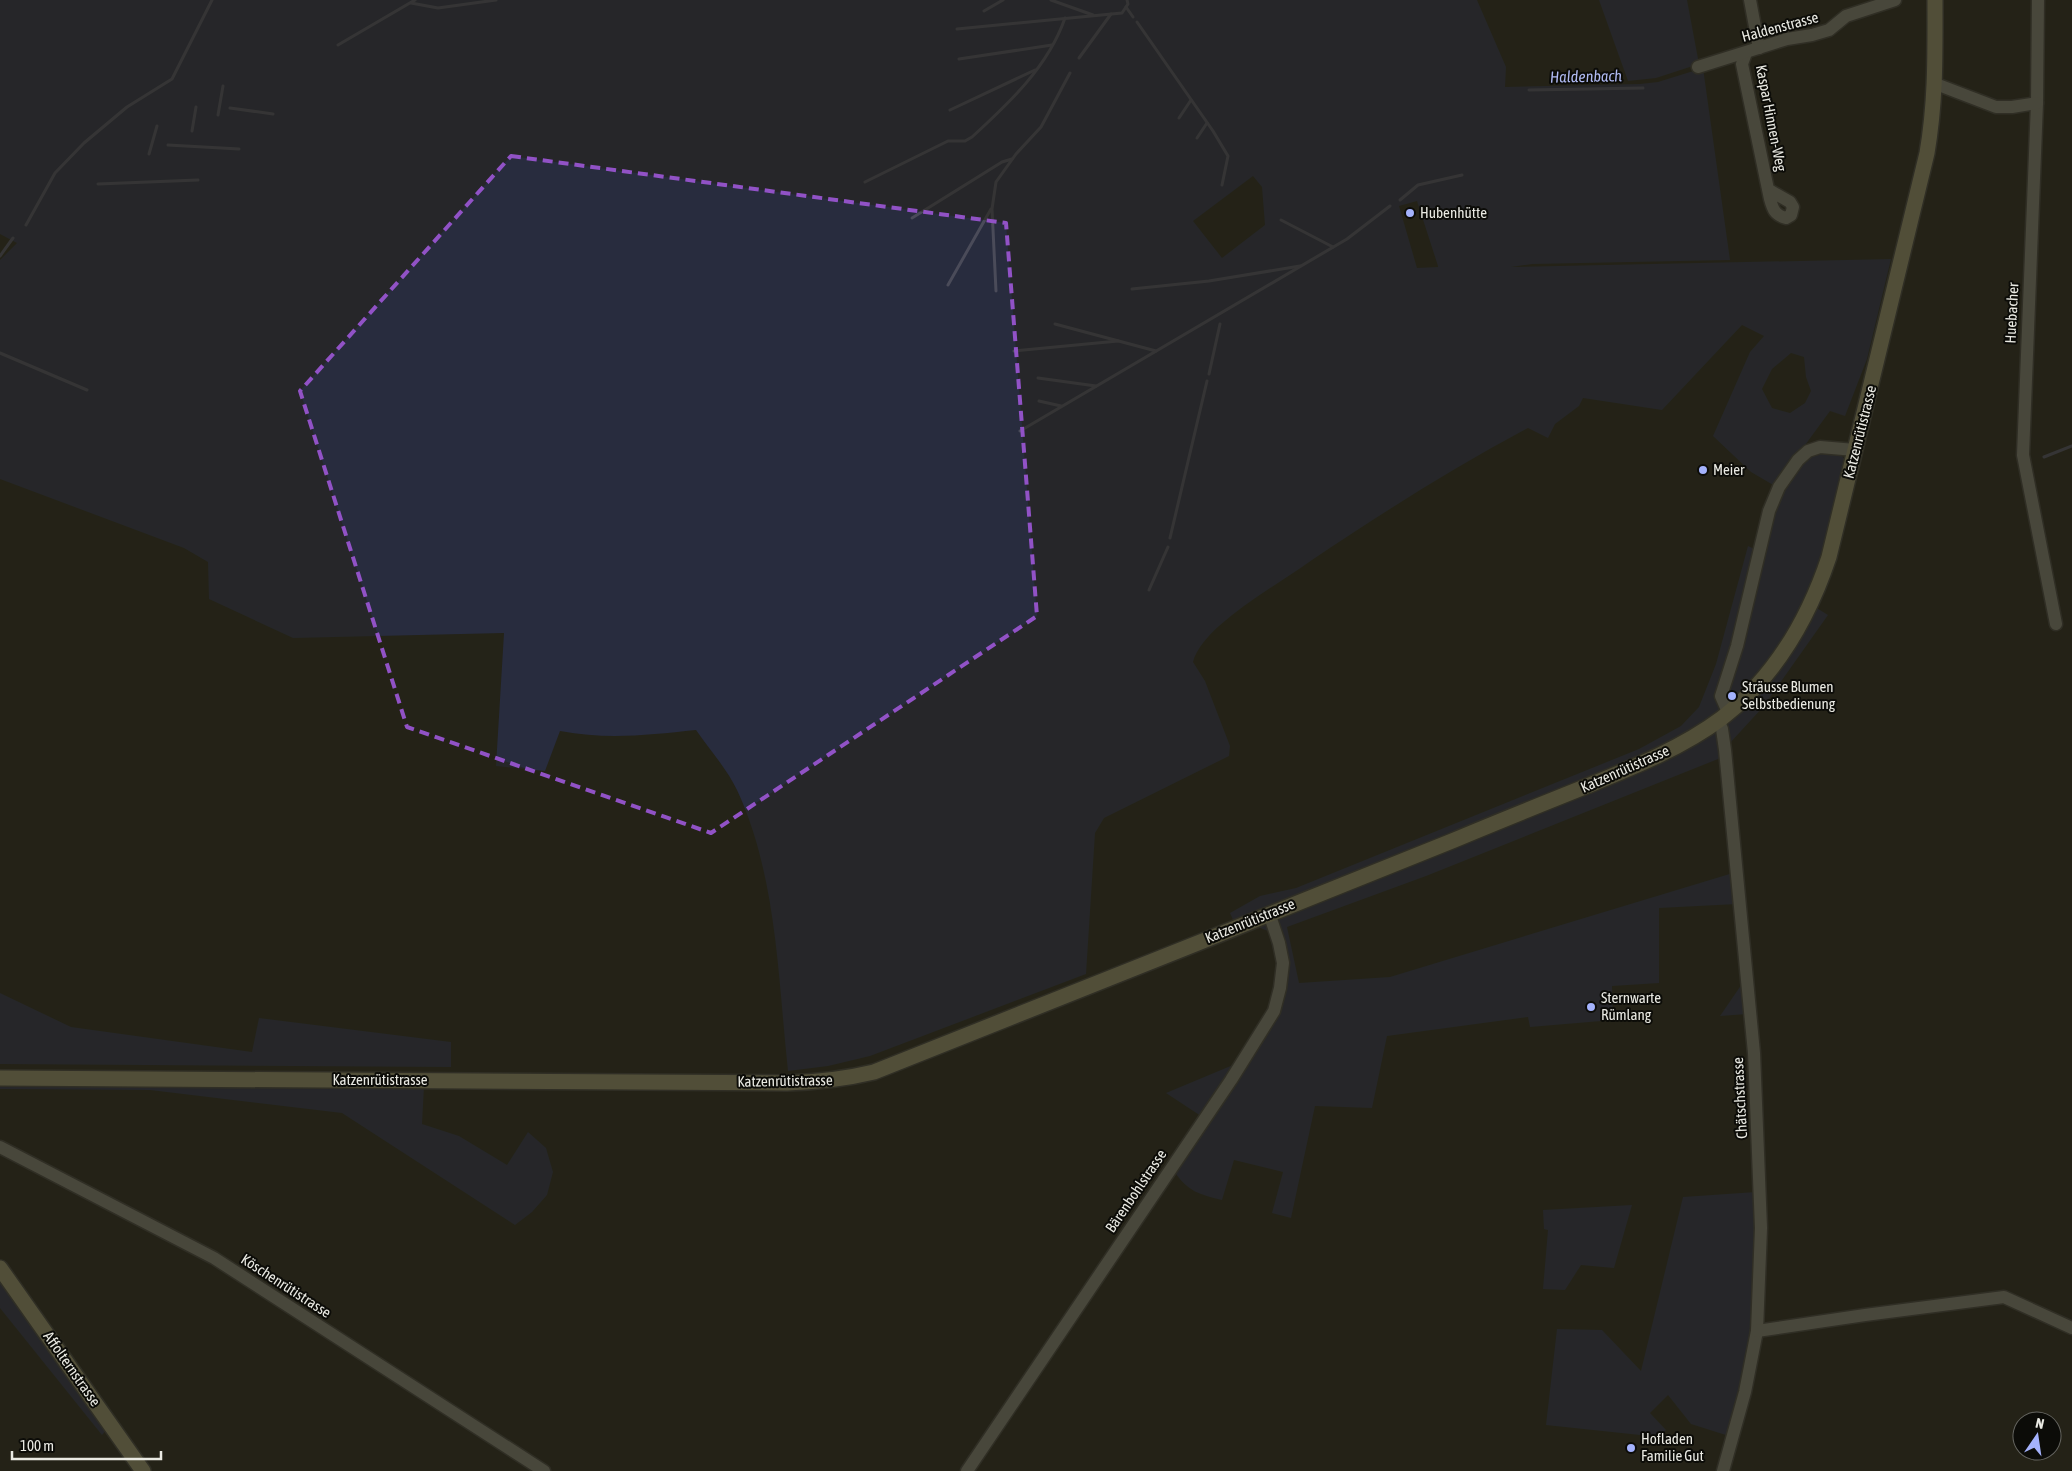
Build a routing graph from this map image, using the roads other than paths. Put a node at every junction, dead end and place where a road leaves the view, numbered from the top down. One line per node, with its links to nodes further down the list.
1 (1750, 0): 5 (street)
2 (1895, 0): 5 (street, Haldenstrasse)
3 (1935, 0): 8 (street, Katzenrütistrasse)
4 (2038, 0): 9 (street, Huebacher)
5 (1760, 48): 6 (street, Haldenstrasse)
6 (1746, 53): 7 (street, Haldenstrasse); 10 (street, Kaspar Hinnen-Weg)
7 (1698, 67)
8 (1936, 84): 9 (street); 11 (street, Katzenrütistrasse)
9 (2037, 103): 12 (street, Huebacher)
10 (1769, 190)
11 (1855, 450): 13 (street, Katzenrütistrasse); 13 (street, Chätschstrasse)
12 (2056, 624)
13 (1723, 716): 14 (street, Katzenrütistrasse); 19 (street, Chätschstrasse)
14 (1269, 913): 15 (street, Katzenrütistrasse); 22 (street, Bärenbohlstrasse)
15 (0, 1078)
16 (0, 1147): 21 (street, Köschenrütistrasse)
17 (0, 1268): 20 (street, Affolternstrasse)
18 (2072, 1328): 19 (street)
19 (1757, 1332): 23 (street, Chätschstrasse)
20 (143, 1471)
21 (544, 1471)
22 (967, 1471)
23 (1723, 1471)

